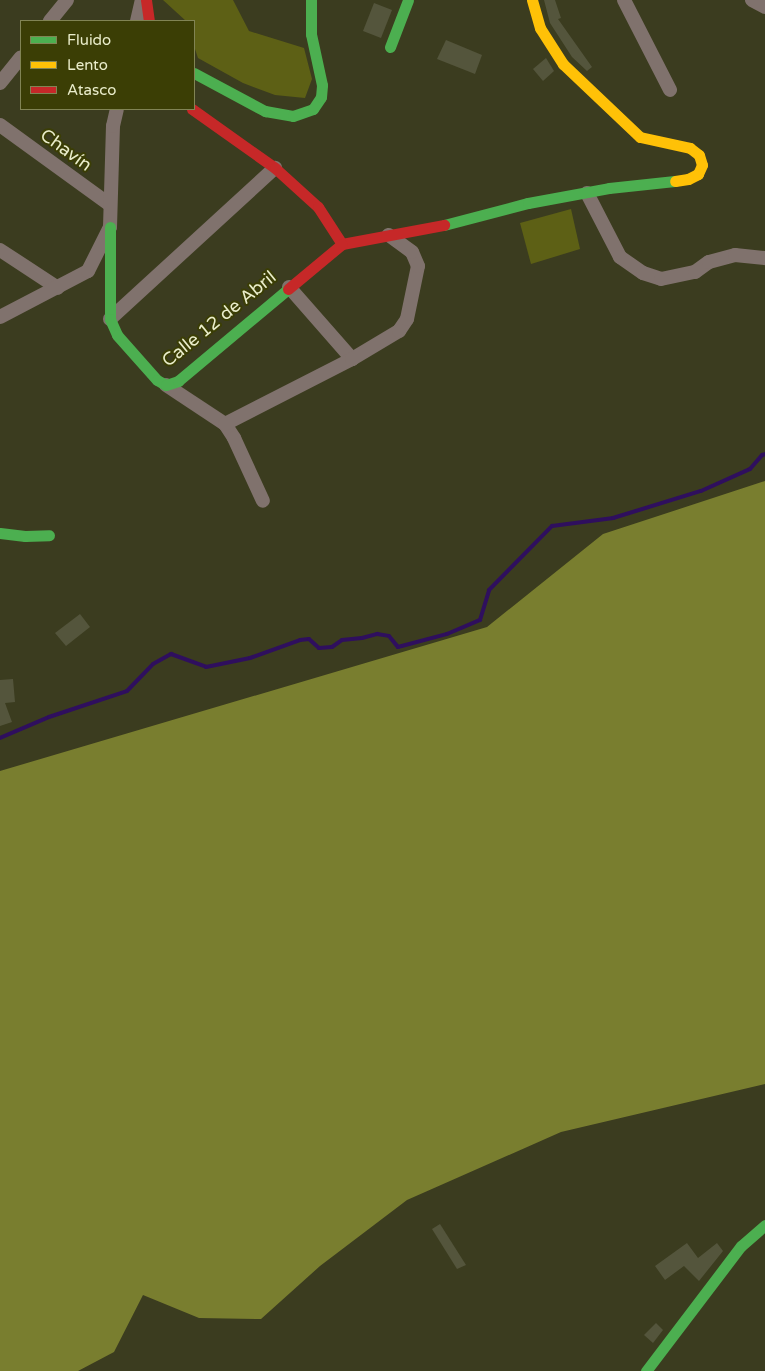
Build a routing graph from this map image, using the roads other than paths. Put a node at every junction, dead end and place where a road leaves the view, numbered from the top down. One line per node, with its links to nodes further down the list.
1 (67, 0): 9 (street)
2 (144, 0): 10 (street); 11 (street)
3 (311, 0): 14 (street)
4 (408, 0): 12 (street)
5 (532, 0): 21 (street)
6 (624, 0): 16 (street)
7 (752, 0): 8 (street)
8 (765, 7)
9 (51, 20)
10 (137, 20)
11 (149, 20)
12 (390, 47)
13 (20, 58): 15 (street)
14 (195, 74)
15 (0, 83)
16 (670, 90)
17 (117, 110): 22 (street, Calle 12 de Abril)
18 (193, 110): 20 (street)
19 (0, 125): 22 (street, Chavín)
20 (275, 168): 25 (street); 31 (street)
21 (587, 193): 24 (street); 27 (street)
22 (110, 205): 23 (street, Calle 12 de Abril)
23 (110, 227): 29 (street, Calle 12 de Abril); 31 (street, Calle 12 de Abril)
24 (389, 235): 25 (street); 32 (street)
25 (342, 244): 28 (street, Calle 12 de Abril)
26 (0, 250): 29 (street)
27 (765, 258)
28 (288, 287): 32 (street); 33 (street, Calle 12 de Abril)
29 (58, 288): 30 (street, Calle 12 de Abril)
30 (0, 317)
31 (110, 318): 33 (street, Calle 12 de Abril)
32 (352, 359): 34 (street)
33 (166, 385): 34 (street)
34 (225, 424): 35 (street)
35 (264, 501)
36 (0, 533): 37 (street)
37 (49, 535)
38 (765, 1225): 39 (street)
39 (646, 1371)

